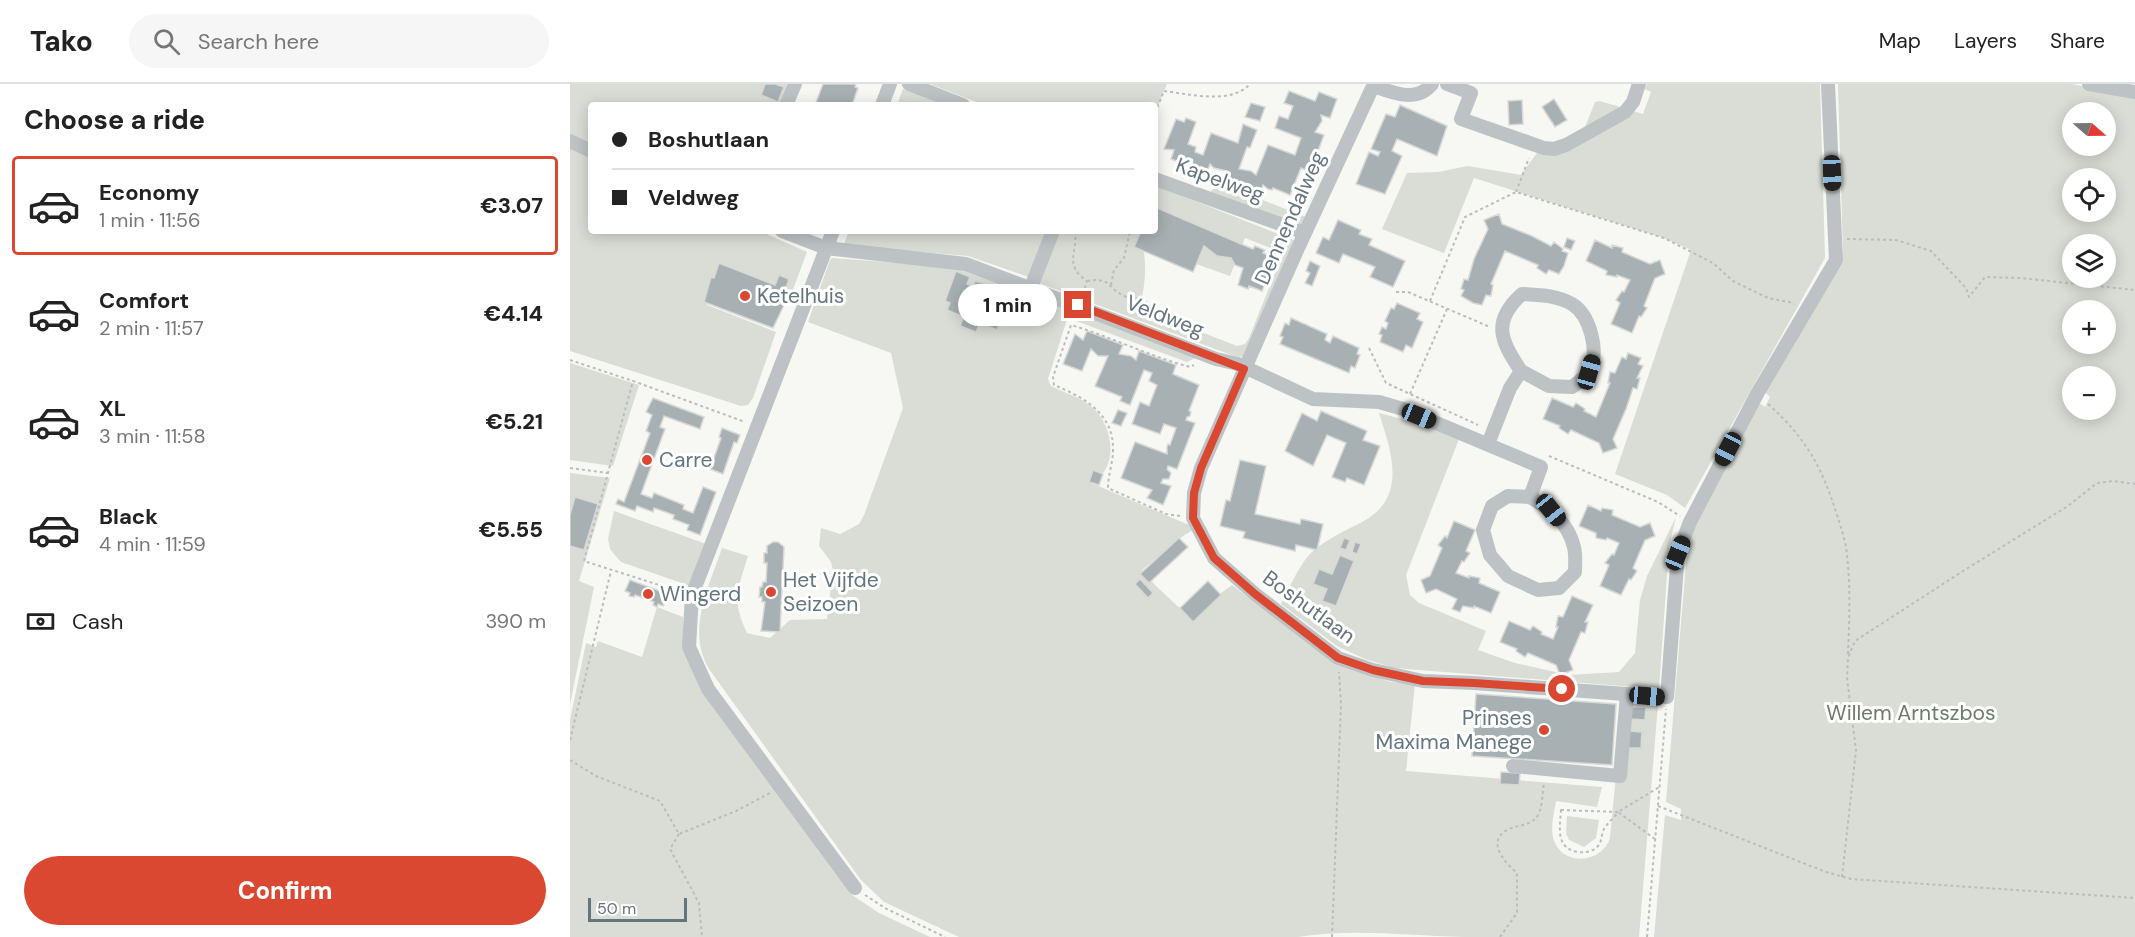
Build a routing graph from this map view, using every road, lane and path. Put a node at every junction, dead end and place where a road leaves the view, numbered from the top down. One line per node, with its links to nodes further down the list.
1 (795, 84): 12 (lane)
2 (890, 84): 13 (lane)
3 (909, 84): 14 (lane)
4 (1250, 84): 15 (path)
5 (1432, 84): 10 (lane)
6 (1447, 84): 17 (lane)
7 (1639, 84): 17 (lane)
8 (1828, 84): 27 (lane)
9 (2090, 84): 11 (lane)
10 (1374, 85): 21 (lane, Dennendalweg)
11 (2135, 92)
12 (787, 102)
13 (883, 102)
14 (955, 102)
15 (1158, 106)
16 (570, 141): 18 (lane)
17 (1534, 144): 20 (path)
18 (588, 150)
19 (1158, 180): 21 (lane, Kapelweg)
20 (1516, 192): 34 (path); 36 (path)
21 (1305, 233): 43 (lane, Dennendalweg)
22 (790, 234): 28 (lane, Veldweg)
23 (832, 234): 28 (lane)
24 (1052, 234): 31 (lane)
25 (1075, 234): 29 (path)
26 (1129, 234): 30 (path)
27 (1835, 239): 32 (path); 36 (lane)
28 (826, 248): 31 (lane, Veldweg); 49 (lane)
29 (1087, 281): 30 (path); 35 (path)
30 (1111, 285): 38 (path)
31 (1030, 287): 35 (lane, Veldweg)
32 (2135, 290)
33 (1396, 292): 34 (path)
34 (1430, 301): 37 (path)
35 (1078, 305): 38 (lane, Veldweg)
36 (1809, 306): 47 (lane)
37 (1447, 309): 39 (path); 46 (path)
38 (1138, 328): 41 (lane, Veldweg)
39 (1501, 332): 44 (lane); 44 (lane)
40 (1368, 348): 46 (path)
41 (1216, 358): 43 (lane, Veldweg); 56 (path)
42 (570, 360): 45 (path)
43 (1244, 369): 48 (lane, Veldweg); 56 (lane)
44 (1521, 371): 50 (lane)
45 (633, 381): 49 (path); 53 (path)
46 (1411, 393): 48 (path); 50 (path)
47 (1757, 394): 57 (lane); 61 (path)
48 (1404, 409): 50 (lane, Veldweg)
49 (757, 427): 59 (lane)
50 (1491, 438): 55 (lane, Veldweg)
51 (1549, 455): 57 (path)
52 (570, 468): 53 (path)
53 (608, 473): 58 (path)
54 (2135, 484): 61 (path)
55 (1530, 497): 55 (lane)
56 (1193, 518): 60 (lane, Boshutlaan)
57 (1690, 522): 63 (lane)
58 (611, 570): 59 (path); 64 (path)
59 (692, 595): 69 (lane)
60 (1338, 658): 62 (lane, Boshutlaan); 79 (path)
61 (1848, 658): 74 (path)
62 (1627, 694): 63 (lane, Boshutlaan); 67 (lane)
63 (1667, 698): 68 (path)
64 (570, 740)
65 (570, 760): 72 (path)
66 (1513, 766): 67 (lane)
67 (1546, 769): 80 (path)
68 (1660, 786): 70 (path); 71 (path)
69 (780, 787): 72 (path); 75 (lane)
70 (1658, 806): 73 (path); 74 (path)
71 (1618, 812): 71 (path); 73 (path)
72 (679, 834): 77 (path)
73 (1655, 839): 81 (path)
74 (1842, 877): 76 (path)
75 (855, 888): 78 (path)
76 (2135, 898)
77 (702, 937)
78 (945, 937)
79 (1332, 937)
80 (1500, 937)
81 (1647, 937)

